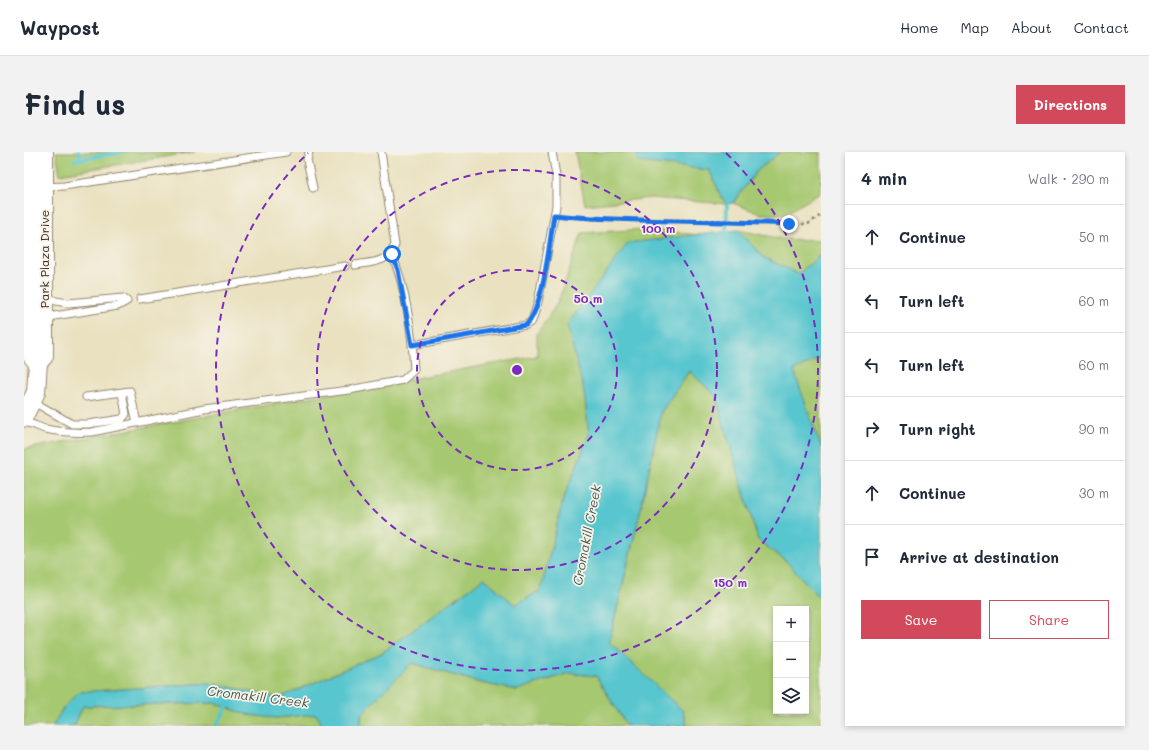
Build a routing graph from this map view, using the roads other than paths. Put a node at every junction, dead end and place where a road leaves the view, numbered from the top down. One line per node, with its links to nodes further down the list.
1 (28, 152): 7 (street, Park Plaza Drive)
2 (44, 152): 7 (street, Park Plaza Drive)
3 (286, 152): 7 (lane)
4 (309, 152): 8 (lane)
5 (381, 152): 9 (lane)
6 (552, 152): 15 (lane)
7 (33, 187): 12 (street, Park Plaza Drive); 14 (street, Park Plaza Drive)
8 (313, 188)
9 (392, 254): 10 (lane); 15 (lane)
10 (355, 264)
11 (345, 266): 13 (lane)
12 (44, 295): 14 (street, Park Plaza Drive); 14 (lane)
13 (140, 299)
14 (35, 322): 18 (street, Park Plaza Drive)
15 (412, 345): 21 (lane)
16 (122, 392): 17 (lane); 19 (lane); 21 (lane)
17 (86, 397)
18 (28, 409): 19 (lane)
19 (126, 414): 21 (lane)
20 (24, 423): 21 (lane)
21 (137, 423)

